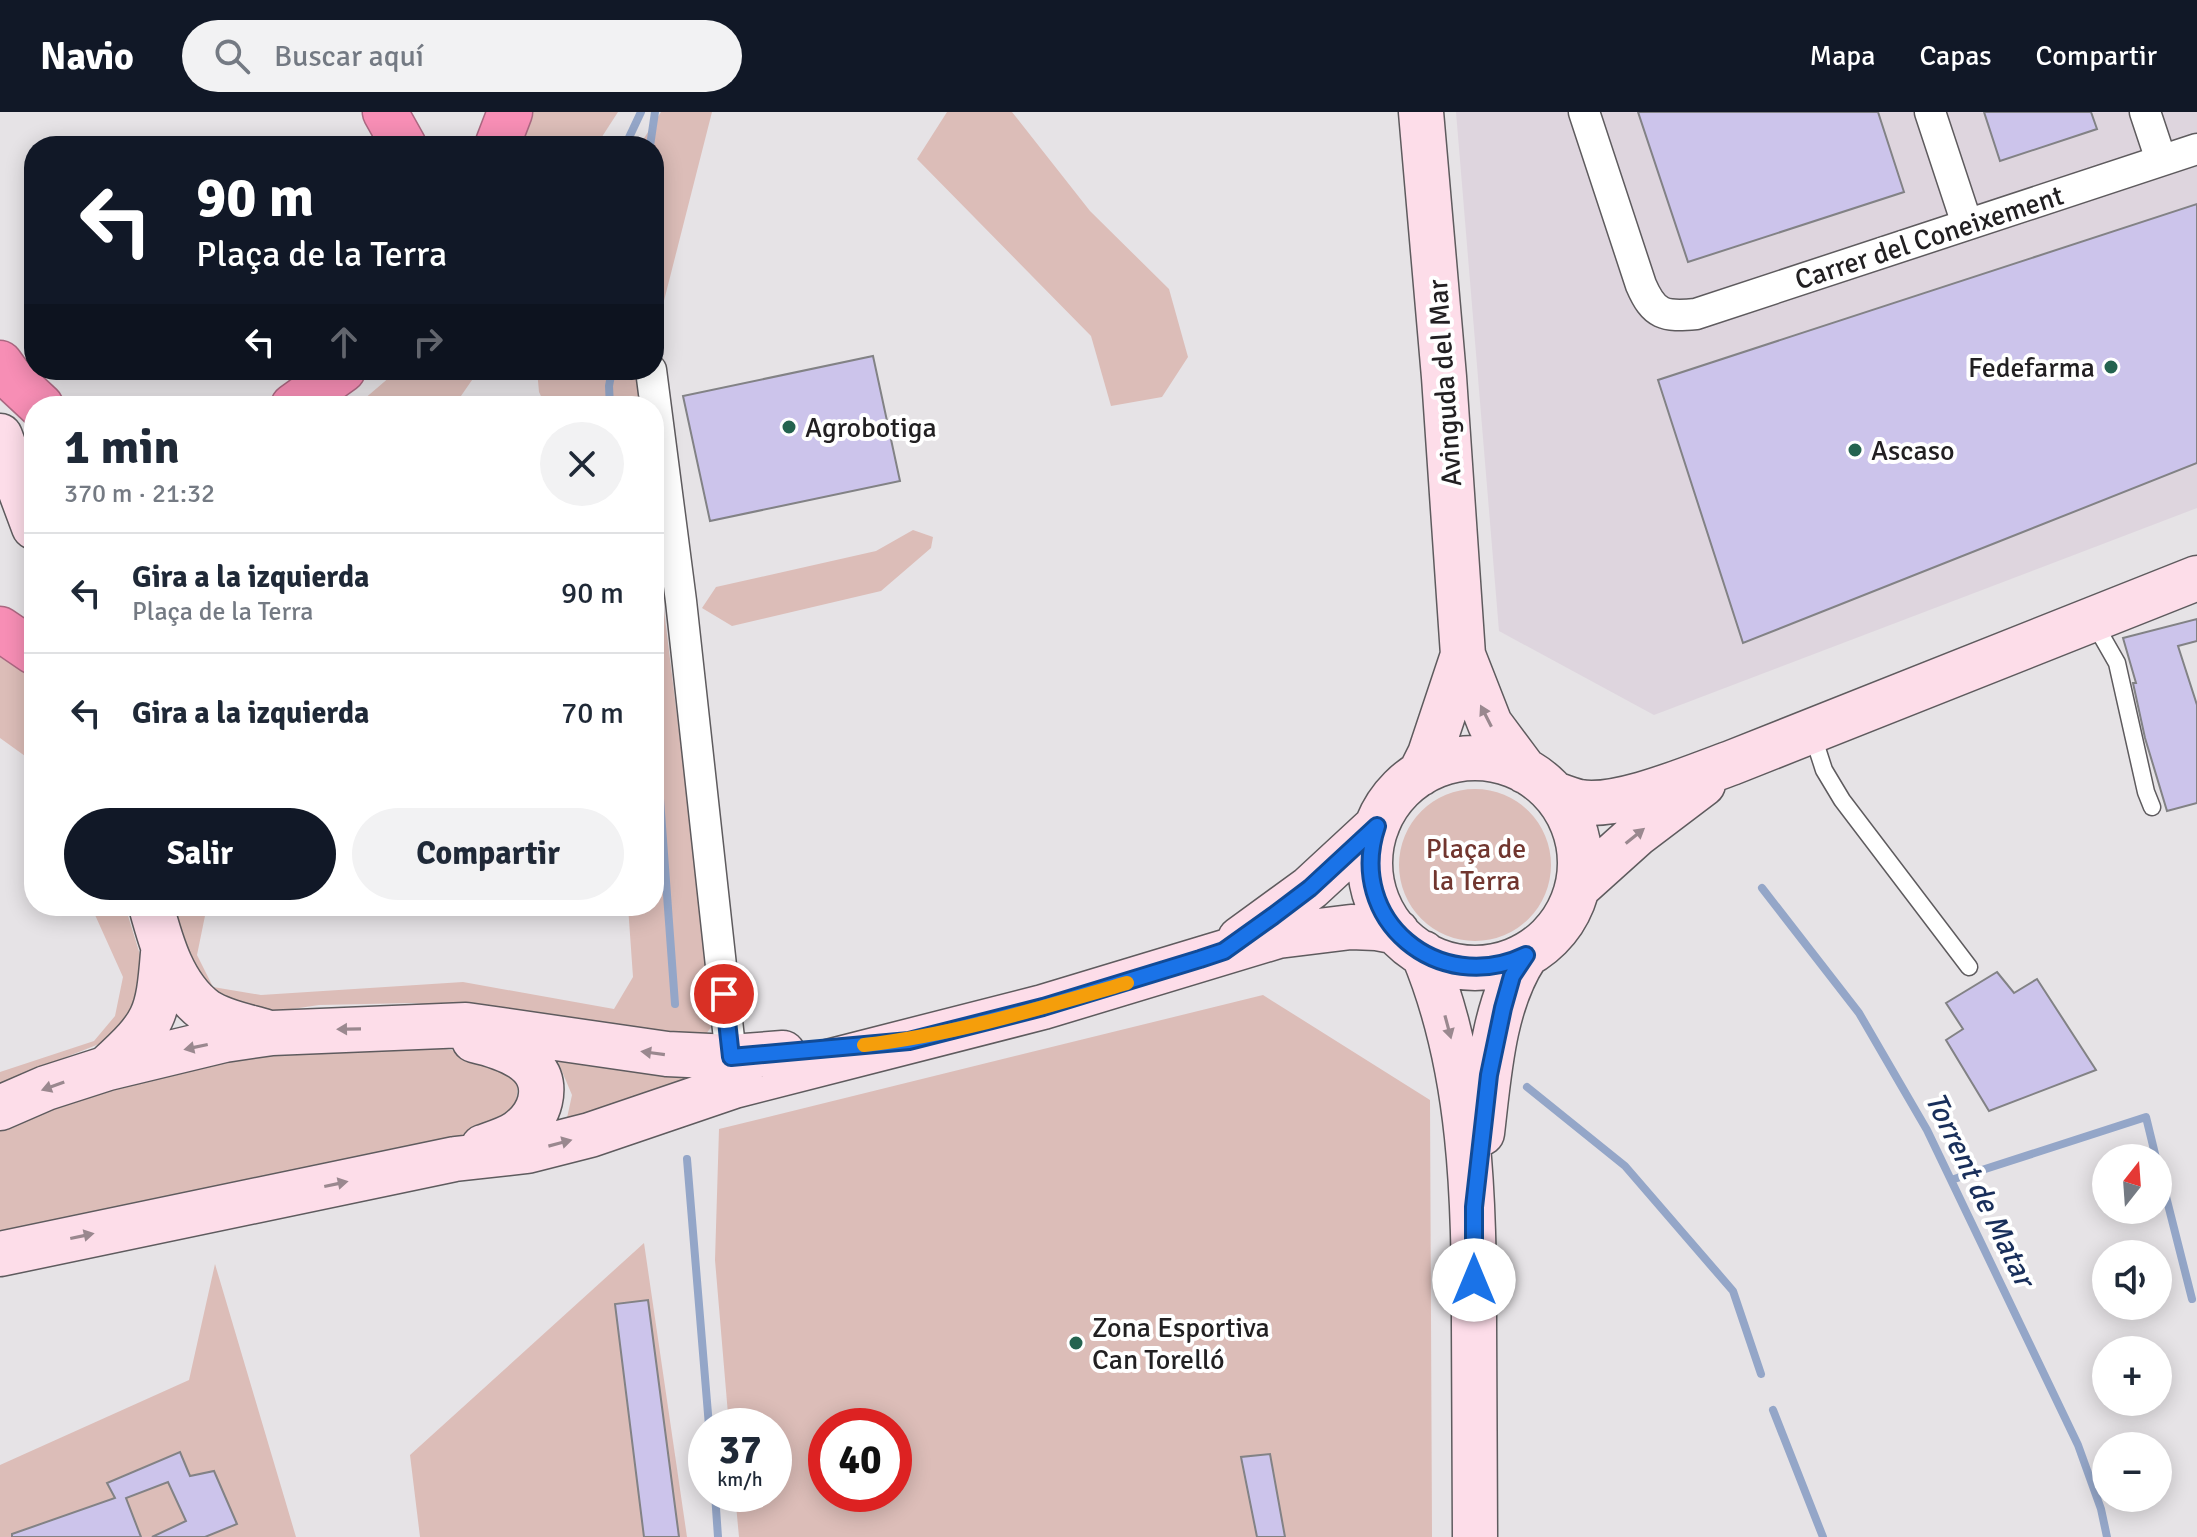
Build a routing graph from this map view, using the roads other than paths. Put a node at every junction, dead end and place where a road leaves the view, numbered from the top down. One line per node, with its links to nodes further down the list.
1 (385, 112): 7 (highway)
2 (510, 112): 8 (highway)
3 (1421, 112): 25 (main road, Avinguda del Mar)
4 (1584, 112): 11 (street, Carrer del Coneixement)
5 (1930, 112): 11 (street)
6 (2145, 112): 10 (street)
7 (398, 136)
8 (501, 136)
9 (2197, 149): 10 (street, Carrer del Coneixement)
10 (2161, 160): 11 (street, Carrer del Coneixement)
11 (1967, 224)
12 (0, 363): 15 (highway)
13 (329, 380): 16 (highway)
14 (366, 380): 17 (highway)
15 (30, 396)
16 (307, 396)
17 (348, 396)
18 (0, 436): 20 (main road)
19 (664, 470): 42 (street)
20 (24, 500)
21 (2197, 578): 22 (main road)
22 (2092, 620): 26 (main road); 30 (lane)
23 (0, 629): 24 (highway)
24 (24, 645)
25 (1463, 655): 28 (main road, Avinguda del Mar); 29 (main road, Avinguda del Mar, one-way to 25)
26 (1812, 731): 27 (main road); 38 (lane)
27 (1731, 763): 29 (main road); 32 (main road, one-way to 27)
28 (1420, 774): 29 (main road); 31 (main road)
29 (1540, 782): 32 (main road)
30 (2152, 807)
31 (1377, 826): 34 (main road); 35 (main road)
32 (1577, 888): 37 (main road)
33 (154, 916): 36 (main road)
34 (1410, 943): 35 (main road); 37 (main road); 46 (main road, one-way to 46)
35 (1224, 951): 41 (main road)
36 (163, 953): 40 (main road); 43 (main road)
37 (1526, 955): 46 (main road)
38 (1969, 967)
39 (426, 1028): 40 (main road, one-way to 40); 42 (main road, one-way to 39); 45 (main road)
40 (272, 1033): 43 (main road, one-way to 43)
41 (909, 1041): 42 (main road); 45 (main road, one-way to 41)
42 (731, 1057)
43 (108, 1068): 44 (main road, one-way to 44)
44 (0, 1108)
45 (455, 1159): 47 (main road, one-way to 45)
46 (1474, 1207): 48 (main road)
47 (2, 1253)
48 (1475, 1537)

